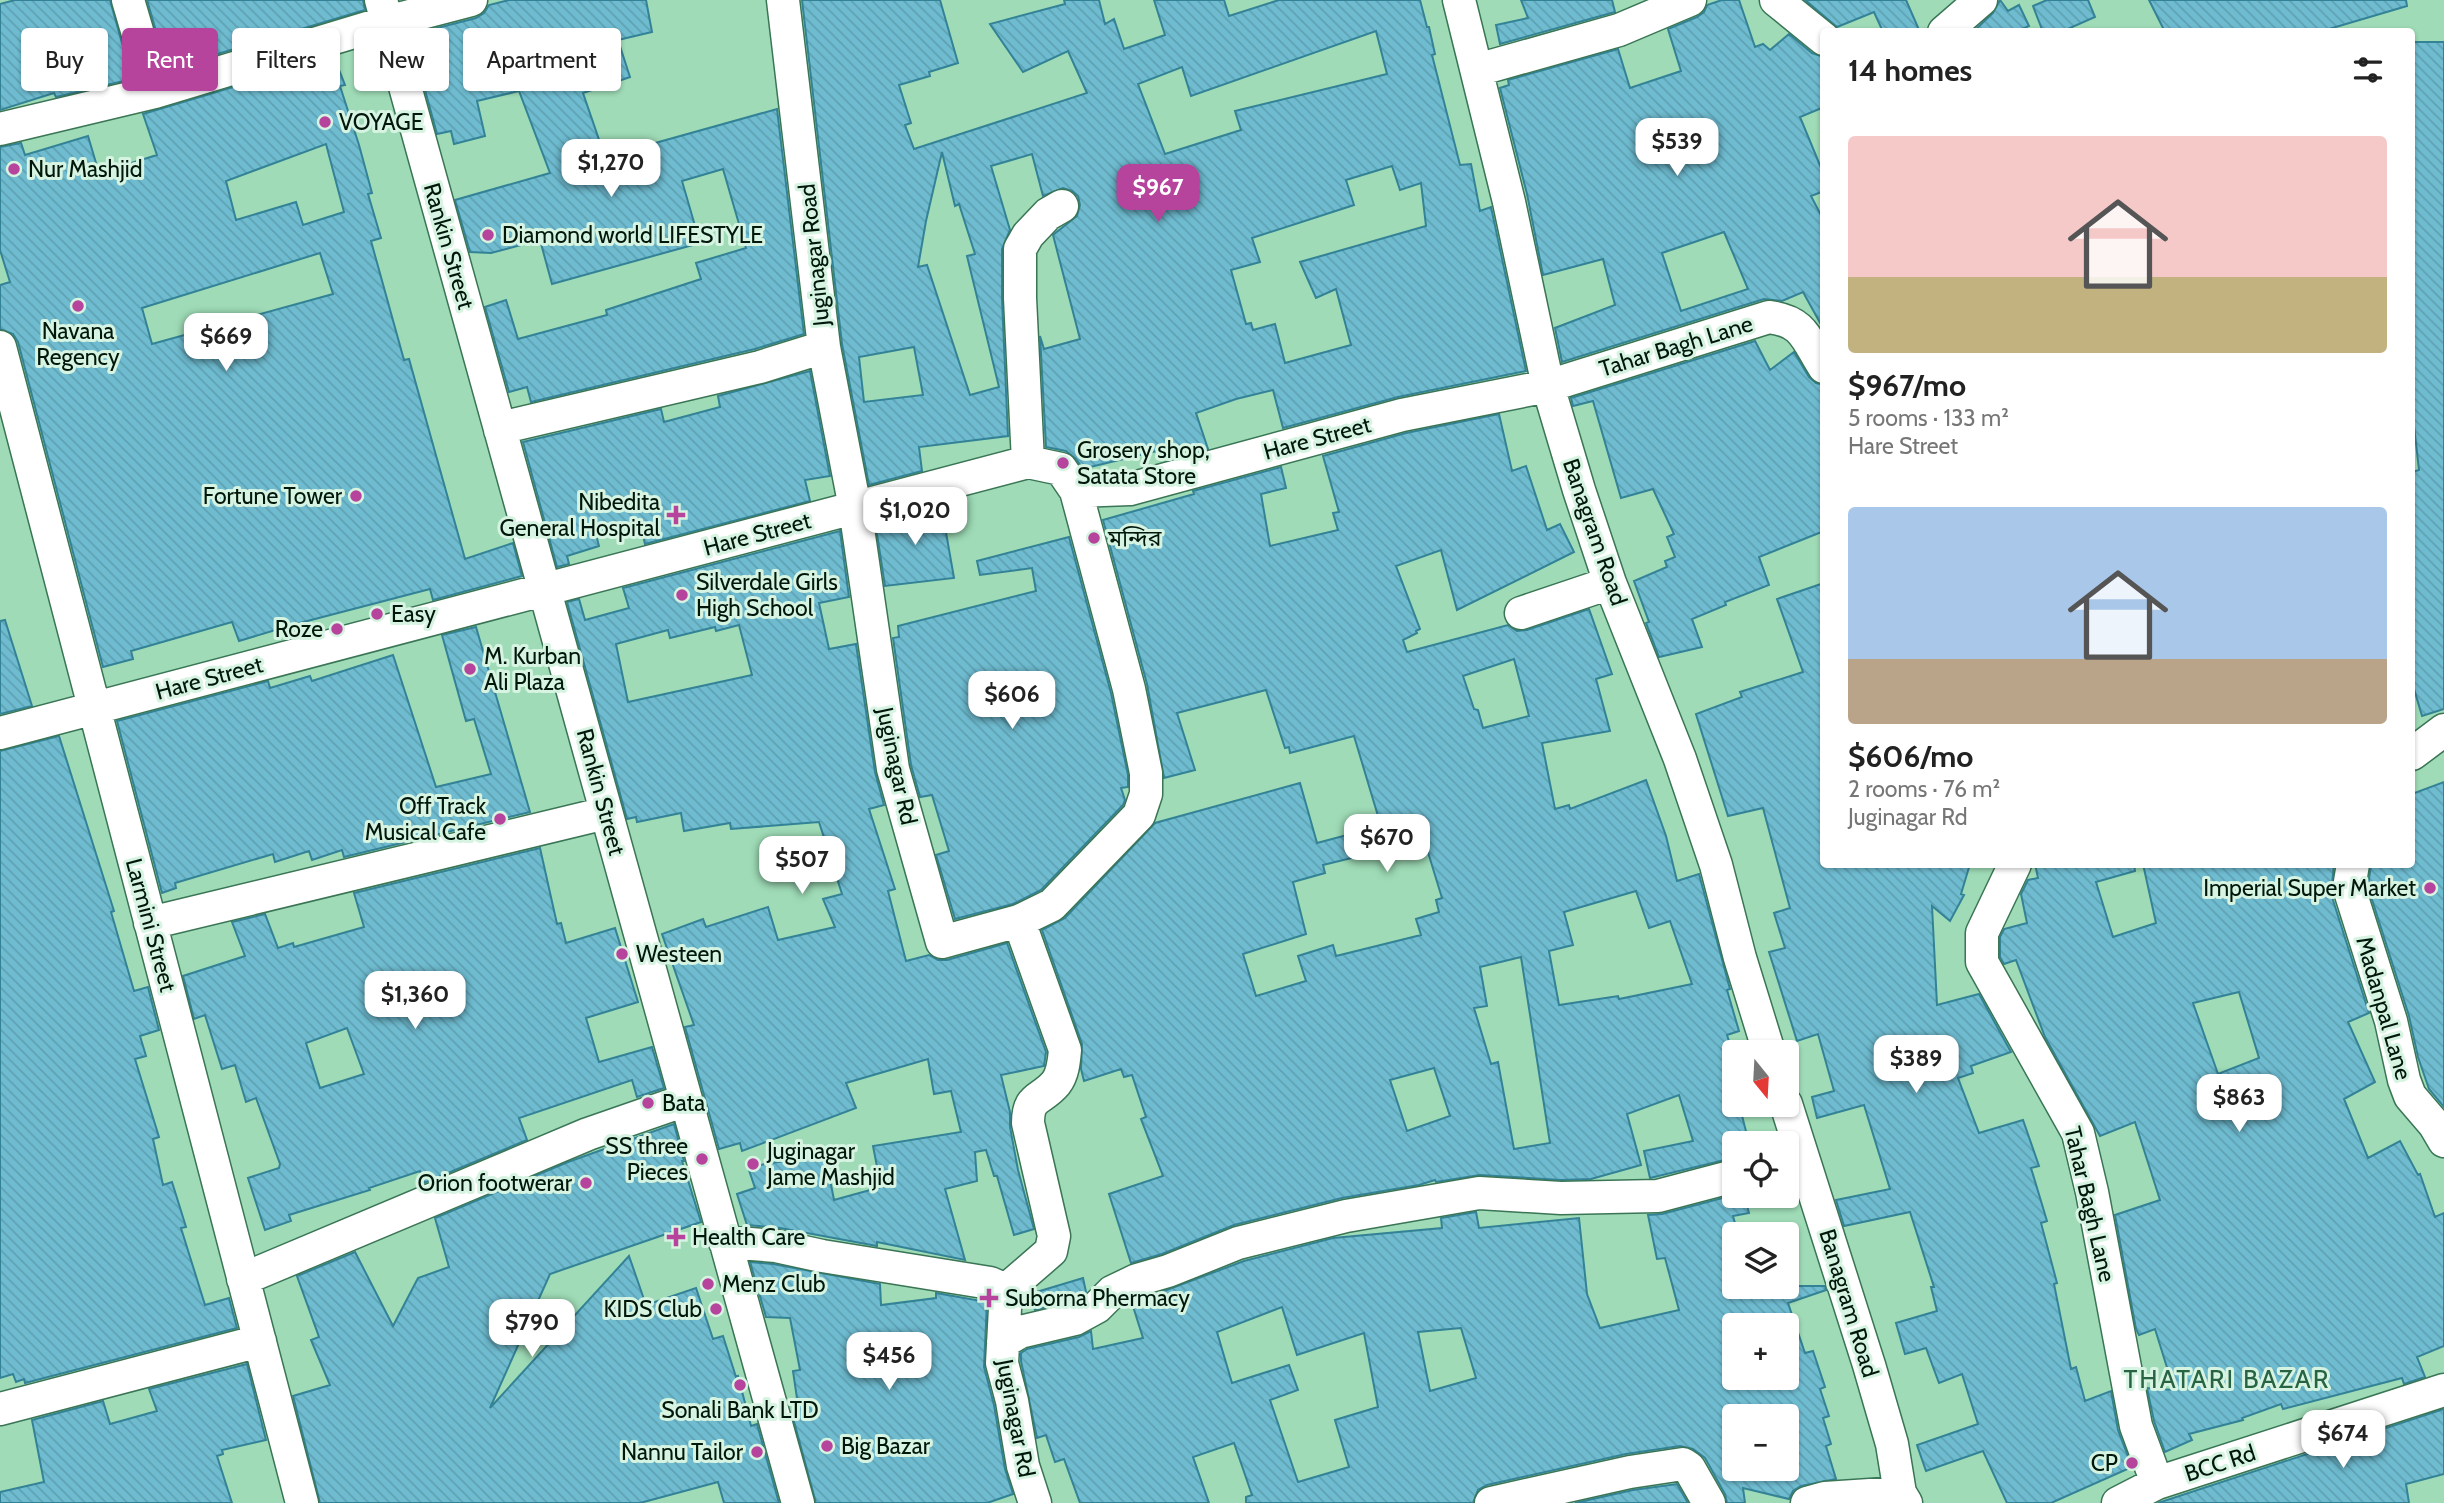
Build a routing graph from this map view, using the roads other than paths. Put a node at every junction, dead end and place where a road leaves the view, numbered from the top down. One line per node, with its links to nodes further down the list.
1 (128, 0): 12 (street)
2 (471, 0): 8 (street)
3 (783, 0): 16 (street, Juginagar Road)
4 (1459, 0): 11 (street, Banagram Road)
5 (1690, 0): 11 (street)
6 (1776, 0): 10 (street)
7 (1981, 0): 9 (street)
8 (384, 11): 12 (street); 19 (street, Rankin Street)
9 (1949, 28)
10 (1820, 36)
11 (1477, 70): 18 (street, Banagram Road)
12 (155, 92): 13 (street)
13 (0, 129)
14 (1062, 206): 20 (street)
15 (0, 347): 26 (street, Larmini Street)
16 (824, 347): 19 (street); 22 (street, Juginagar Road)
17 (1820, 360): 18 (street, Tahar Bagh Lane)
18 (1548, 386): 21 (street, Hare Street); 23 (street, Banagram Road)
19 (500, 430): 24 (street, Rankin Street)
20 (1028, 463): 21 (street, Hare Street); 22 (street, Hare Street)
21 (1076, 491): 33 (street)
22 (855, 508): 24 (street, Hare Street); 33 (street, Juginagar Rd)
23 (1611, 583): 25 (street); 35 (street, Banagram Road)
24 (544, 589): 26 (street, Hare Street); 30 (street, Rankin Street)
25 (1521, 613)
26 (94, 708): 28 (street, Hare Street); 34 (street, Larmini Street)
27 (2444, 730): 29 (street)
28 (0, 733)
29 (2415, 752)
30 (606, 813): 34 (street); 36 (street, Rankin Street)
31 (2013, 868): 47 (street, Tahar Bagh Lane)
32 (2352, 868): 37 (street, Madanpal Lane)
33 (1019, 921): 42 (street)
34 (150, 923): 41 (street, Larmini Street)
35 (1765, 1040)
36 (686, 1100): 40 (street, Rankin Street); 41 (street)
37 (2444, 1141)
38 (1799, 1172): 48 (street, Banagram Road)
39 (1722, 1179): 44 (street)
40 (725, 1242): 42 (street); 50 (street, Rankin Street)
41 (243, 1279): 43 (street, Larmini Street)
42 (1006, 1290): 44 (street, Juginagar Rd)
43 (260, 1341): 46 (street); 49 (street, Larmini Street)
44 (1003, 1342): 51 (street, Juginagar Rd)
45 (2444, 1390): 47 (street, BCC Rd)
46 (0, 1409)
47 (2157, 1483): 55 (street, BCC Rd)
48 (1903, 1498): 54 (street)
49 (302, 1503)
50 (798, 1503)
51 (1035, 1503)
52 (1491, 1503): 53 (street)
53 (1709, 1503)
54 (1807, 1503)
55 (2118, 1503)

